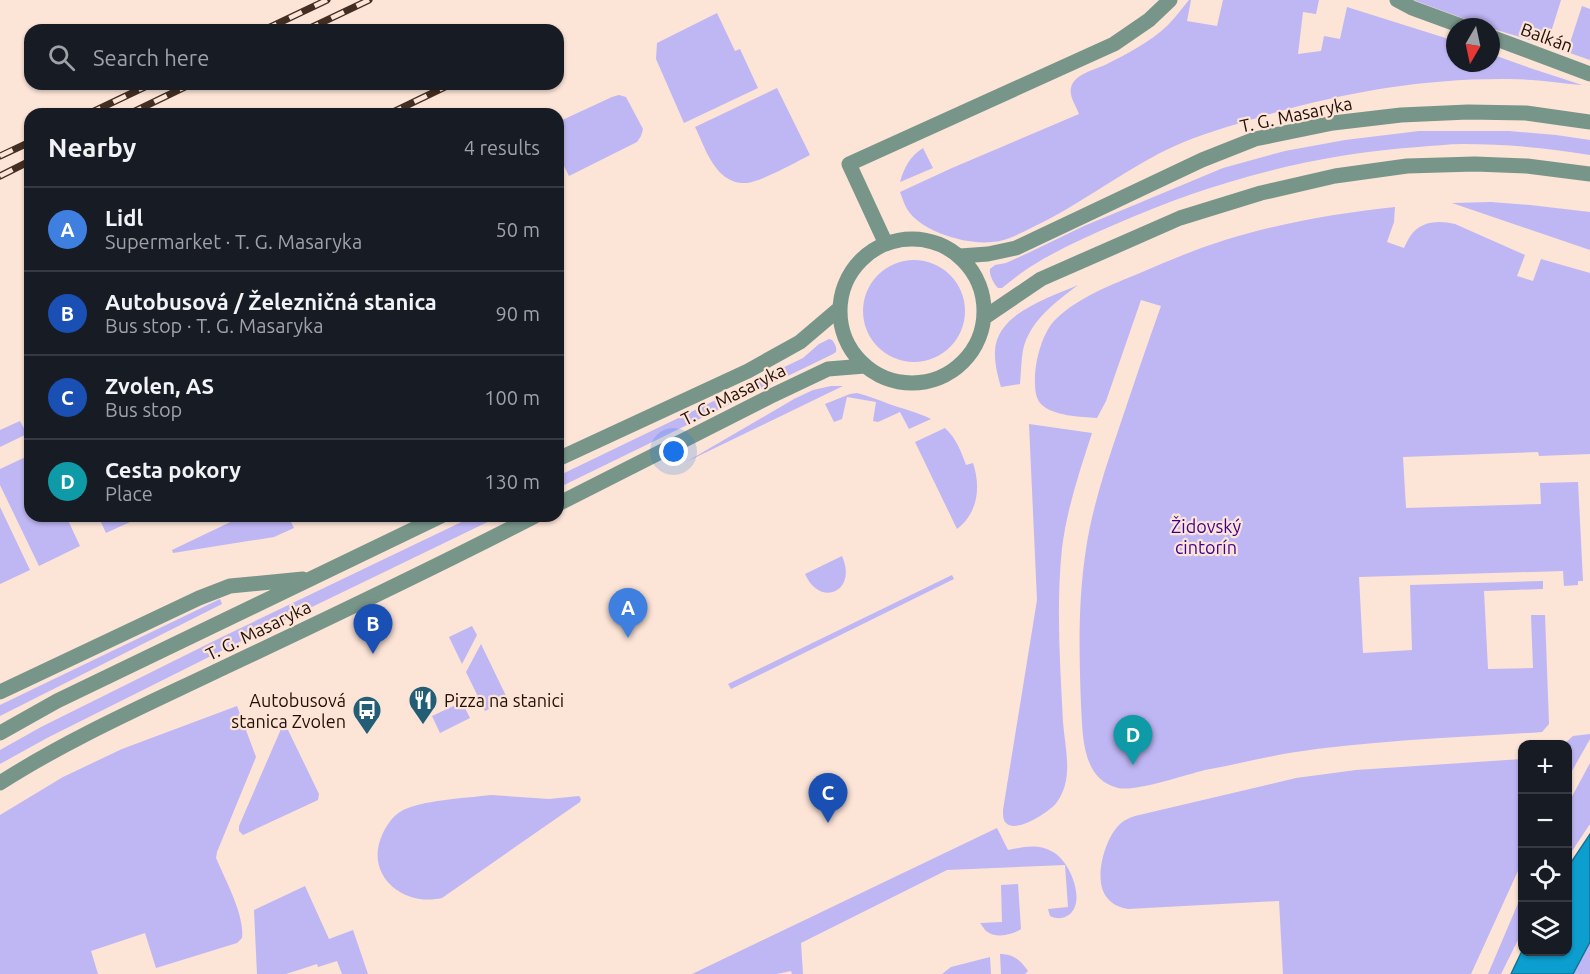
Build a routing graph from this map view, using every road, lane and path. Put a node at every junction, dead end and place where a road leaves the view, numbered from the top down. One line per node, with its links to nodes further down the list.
1 (1170, 0): 8 (street)
2 (1397, 0): 3 (street)
3 (1446, 20)
4 (1500, 40): 5 (street, Balkán)
5 (1590, 74)
6 (1590, 122): 9 (street, T. G. Masaryka)
7 (1590, 174): 11 (street)
8 (886, 244): 9 (street); 10 (street)
9 (960, 256): 11 (street)
10 (840, 308): 12 (street); 13 (street, T. G. Masaryka)
11 (985, 318): 12 (street)
12 (865, 366): 14 (street, T. G. Masaryka)
13 (564, 456)
14 (564, 501)
15 (429, 522): 17 (street, T. G. Masaryka)
16 (523, 522): 20 (street, T. G. Masaryka)
17 (311, 579): 18 (street, T. G. Masaryka); 19 (street, T. G. Masaryka)
18 (0, 692)
19 (0, 733)
20 (0, 783)

